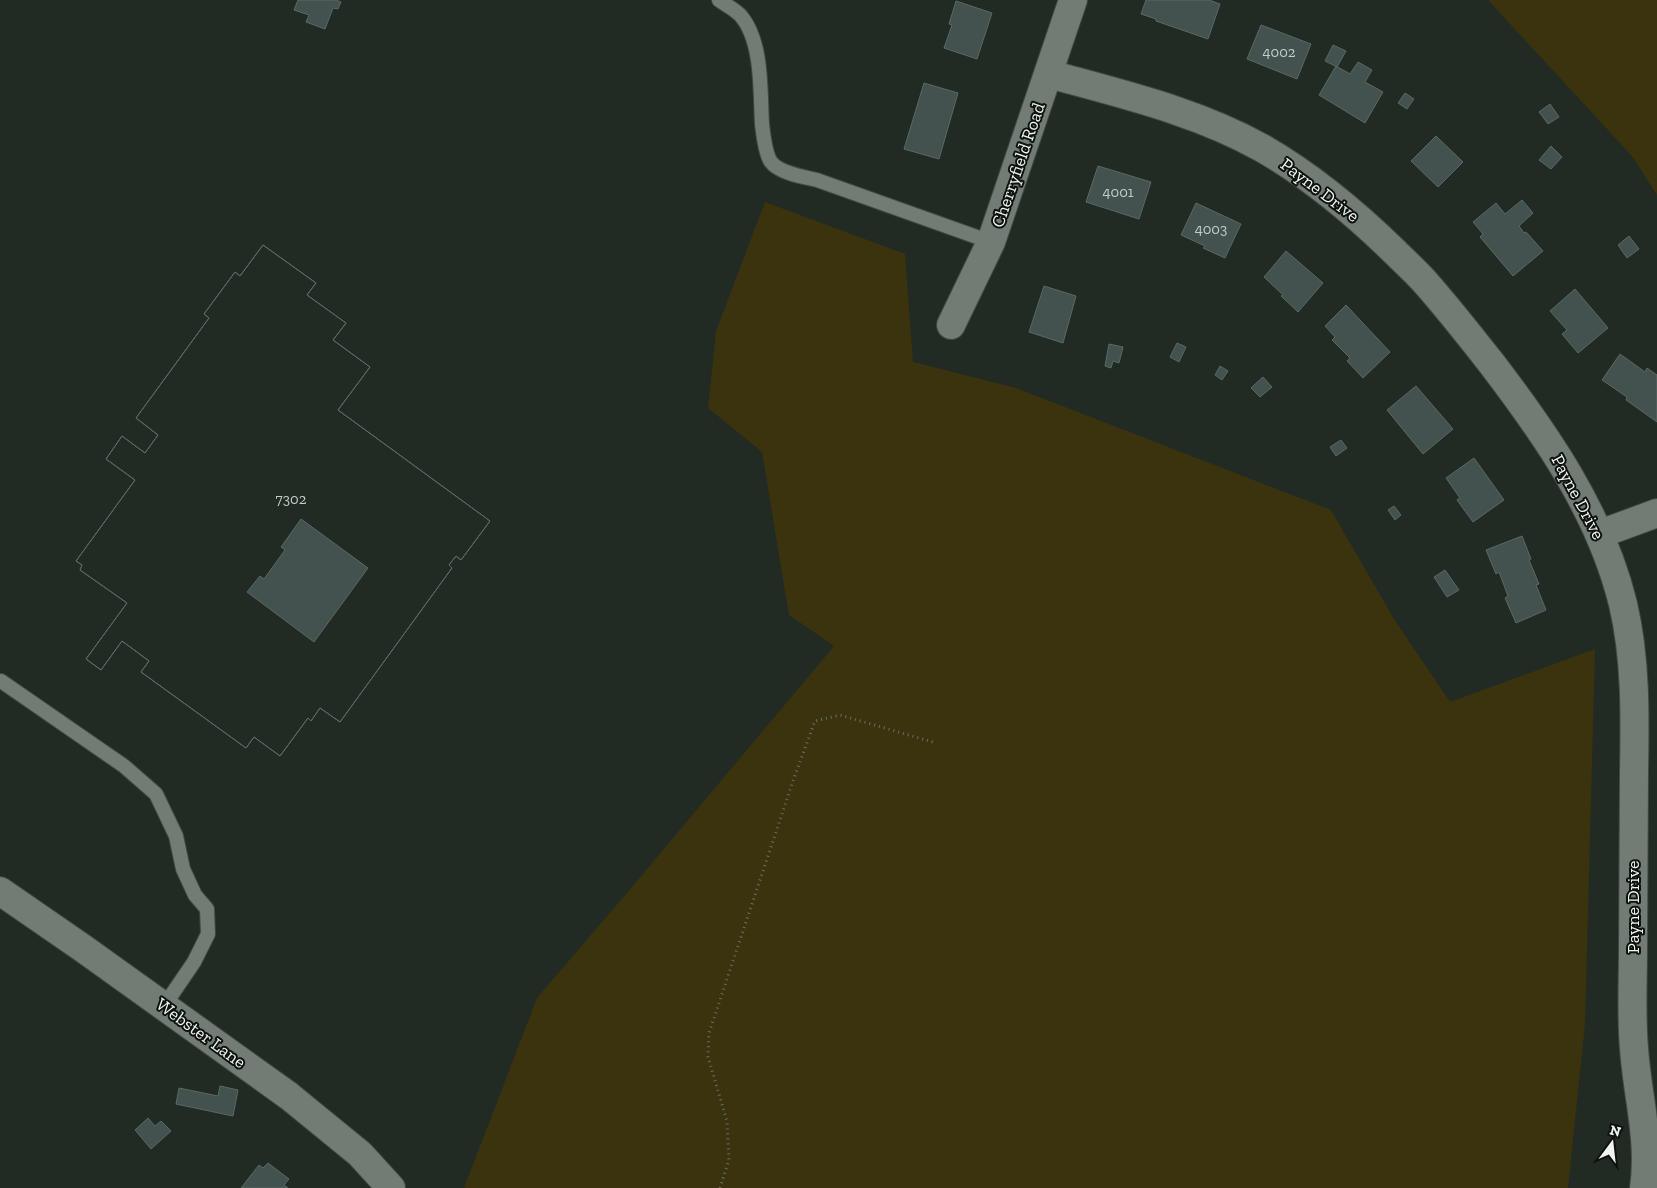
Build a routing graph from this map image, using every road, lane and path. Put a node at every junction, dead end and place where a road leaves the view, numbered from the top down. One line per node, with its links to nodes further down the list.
1 (719, 0): 4 (lane)
2 (1073, 0): 3 (street, Cherryfield Road)
3 (1049, 74): 4 (street, Cherryfield Road); 7 (street, Payne Drive)
4 (991, 242): 5 (street, Cherryfield Road)
5 (951, 325)
6 (1657, 513): 7 (street)
7 (1600, 534): 12 (street, Payne Drive)
8 (0, 681): 11 (lane)
9 (936, 744): 14 (path)
10 (0, 891): 11 (street, Webster Lane)
11 (164, 1006): 13 (street, Webster Lane)
12 (1648, 1086): 15 (street, Payne Drive)
13 (391, 1188)
14 (720, 1188)
15 (1644, 1188)

